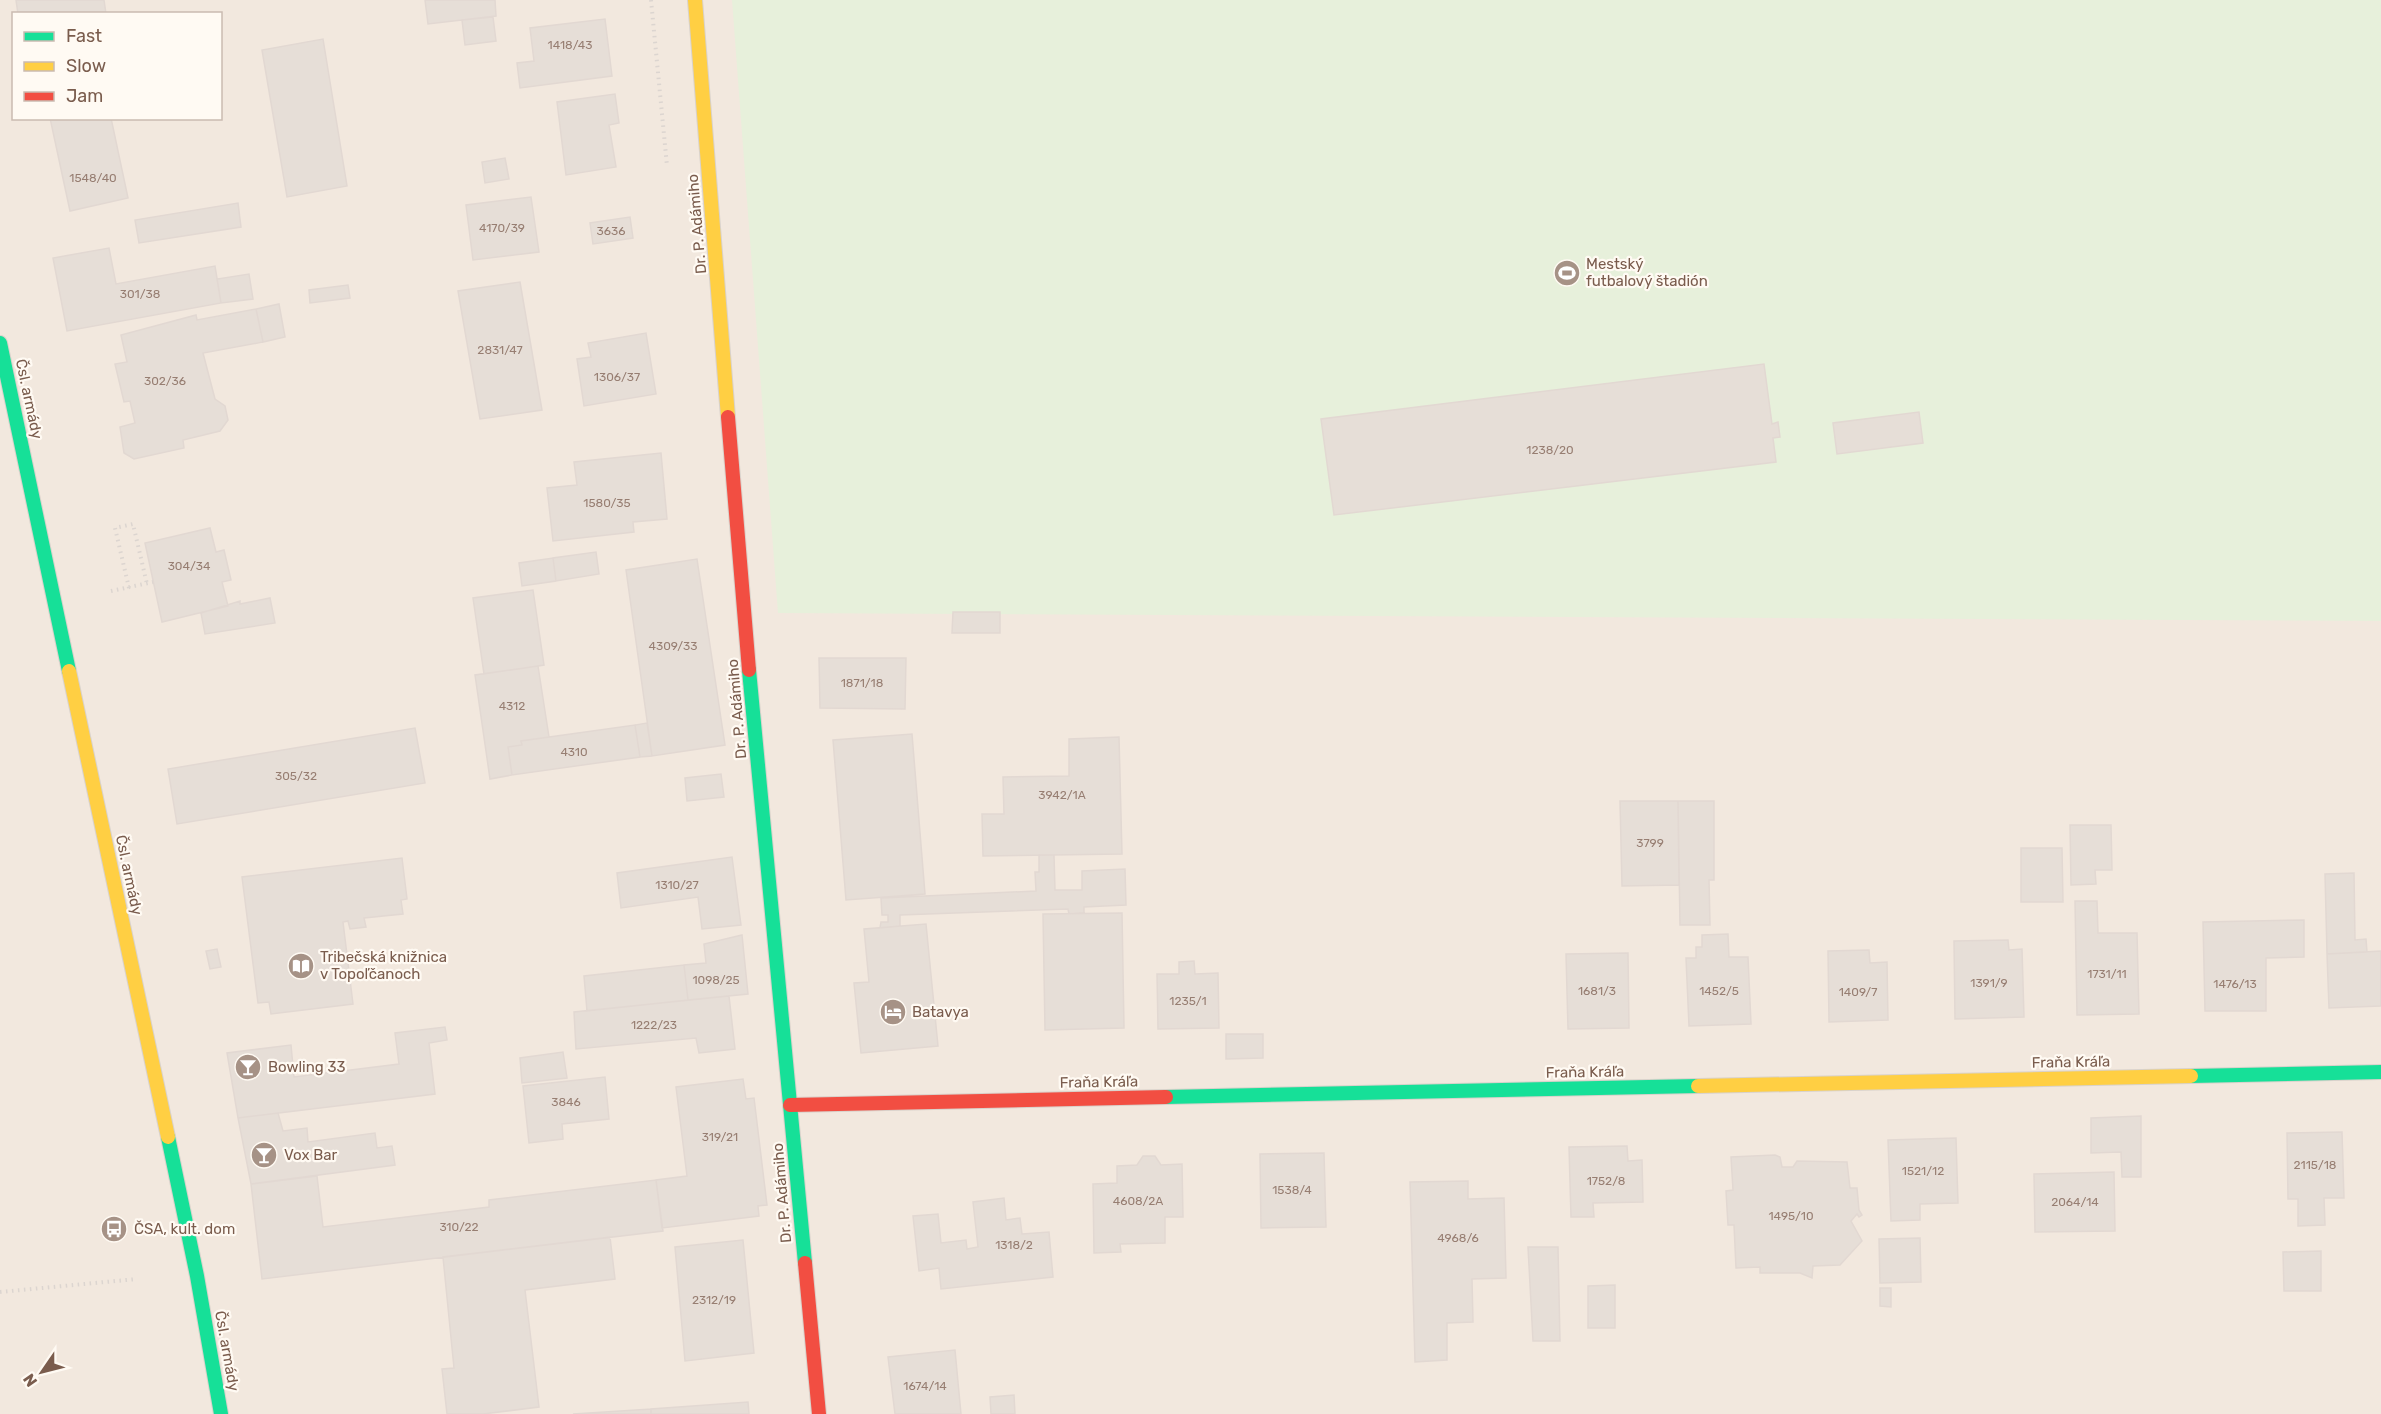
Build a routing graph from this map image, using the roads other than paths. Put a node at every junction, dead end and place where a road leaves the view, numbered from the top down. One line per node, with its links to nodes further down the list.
1 (695, 0): 4 (street, Dr. P. Adámiho)
2 (0, 343): 5 (street, Čsl. armády)
3 (2381, 1072): 4 (street, Fraňa Kráľa)
4 (790, 1105): 6 (street, Dr. P. Adámiho)
5 (221, 1414)
6 (819, 1414)

